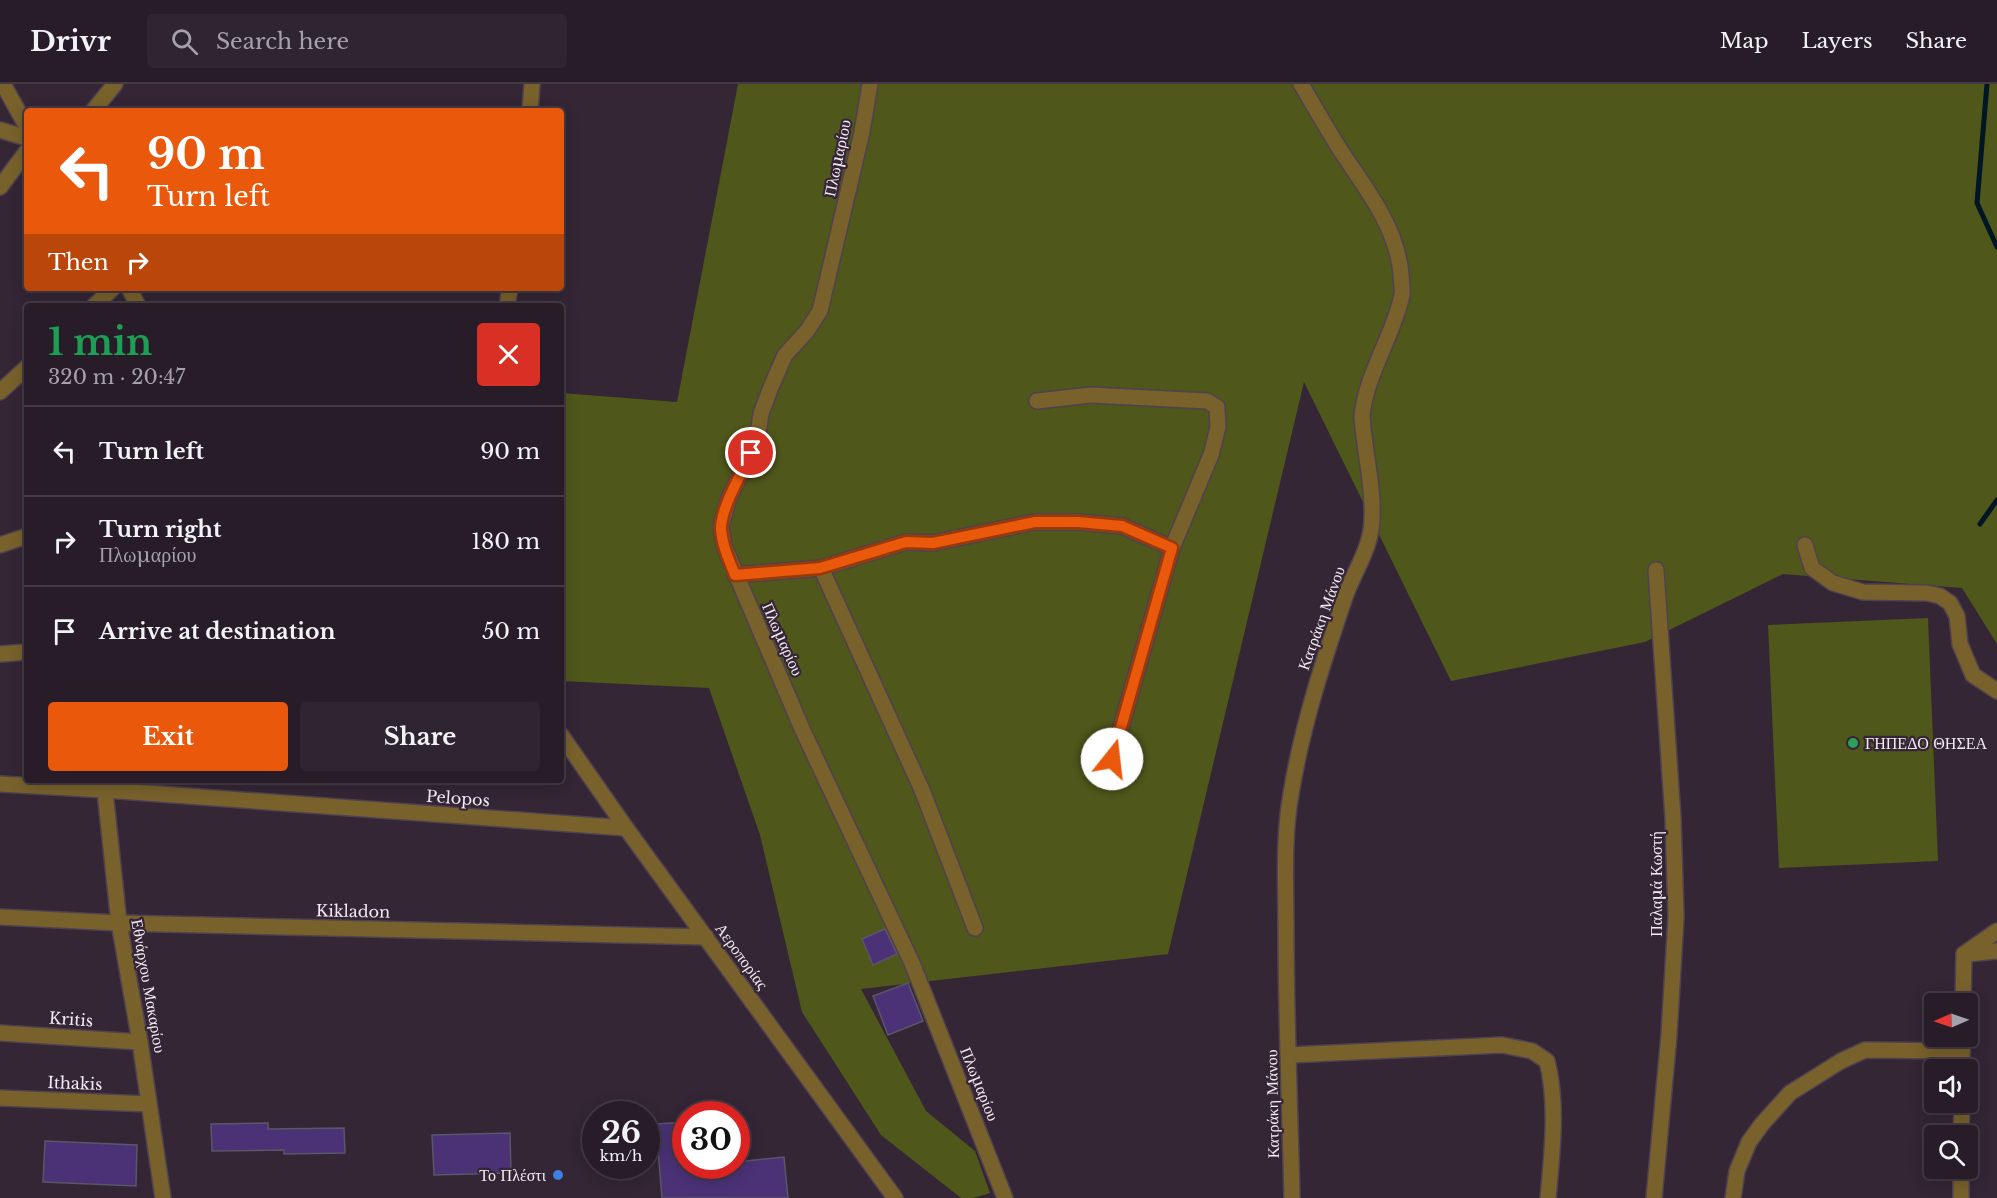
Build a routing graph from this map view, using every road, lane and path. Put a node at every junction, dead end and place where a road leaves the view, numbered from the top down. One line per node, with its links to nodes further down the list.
1 (3, 84): 8 (street)
2 (115, 84): 6 (street)
3 (532, 84): 7 (street)
4 (870, 84): 24 (street, Πλωμαρίου)
5 (1301, 84): 44 (street, Κατράκη Μάνου)
6 (95, 108)
7 (530, 108)
8 (24, 122)
9 (0, 130): 10 (street)
10 (24, 137)
11 (24, 155): 12 (street)
12 (0, 187)
13 (111, 291): 14 (street)
14 (97, 303)
15 (24, 370): 16 (street)
16 (0, 392)
17 (1038, 401): 21 (street)
18 (24, 537): 19 (street)
19 (0, 544)
20 (1805, 545): 27 (street)
21 (1172, 548): 22 (street); 29 (street)
22 (820, 568): 24 (street); 35 (street)
23 (1656, 570): 53 (street, Παλαμά Κωστή)
24 (735, 575): 50 (street, Πλωμαρίου)
25 (24, 652): 26 (street)
26 (0, 654)
27 (1997, 691)
28 (564, 739): 32 (street, Αεροπορίας)
29 (1112, 759)
30 (0, 784): 31 (street, Pelopos)
31 (104, 785): 32 (street, Pelopos); 34 (street, Εθνάρχου Μακαρίου)
32 (626, 828): 37 (street, Αεροπορίας)
33 (0, 917): 34 (street, Kikladon)
34 (119, 923): 37 (street, Kikladon); 42 (street, Εθνάρχου Μακαρίου)
35 (975, 928)
36 (1997, 931): 39 (street)
37 (706, 937): 49 (street, Αεροπορίας)
38 (1997, 951): 39 (street)
39 (1964, 954): 40 (street)
40 (1963, 993)
41 (0, 1033): 42 (street, Kritis)
42 (140, 1042): 46 (street, Εθνάρχου Μακαρίου)
43 (1924, 1046): 54 (street)
44 (1289, 1055): 51 (street, Κατράκη Μάνου); 52 (street)
45 (0, 1098): 46 (street, Ithakis)
46 (149, 1104): 48 (street, Εθνάρχου Μακαρίου)
47 (1961, 1179): 55 (street)
48 (163, 1198)
49 (895, 1198)
50 (1005, 1198)
51 (1292, 1198)
52 (1548, 1198)
53 (1654, 1198)
54 (1734, 1198)
55 (1961, 1198)

